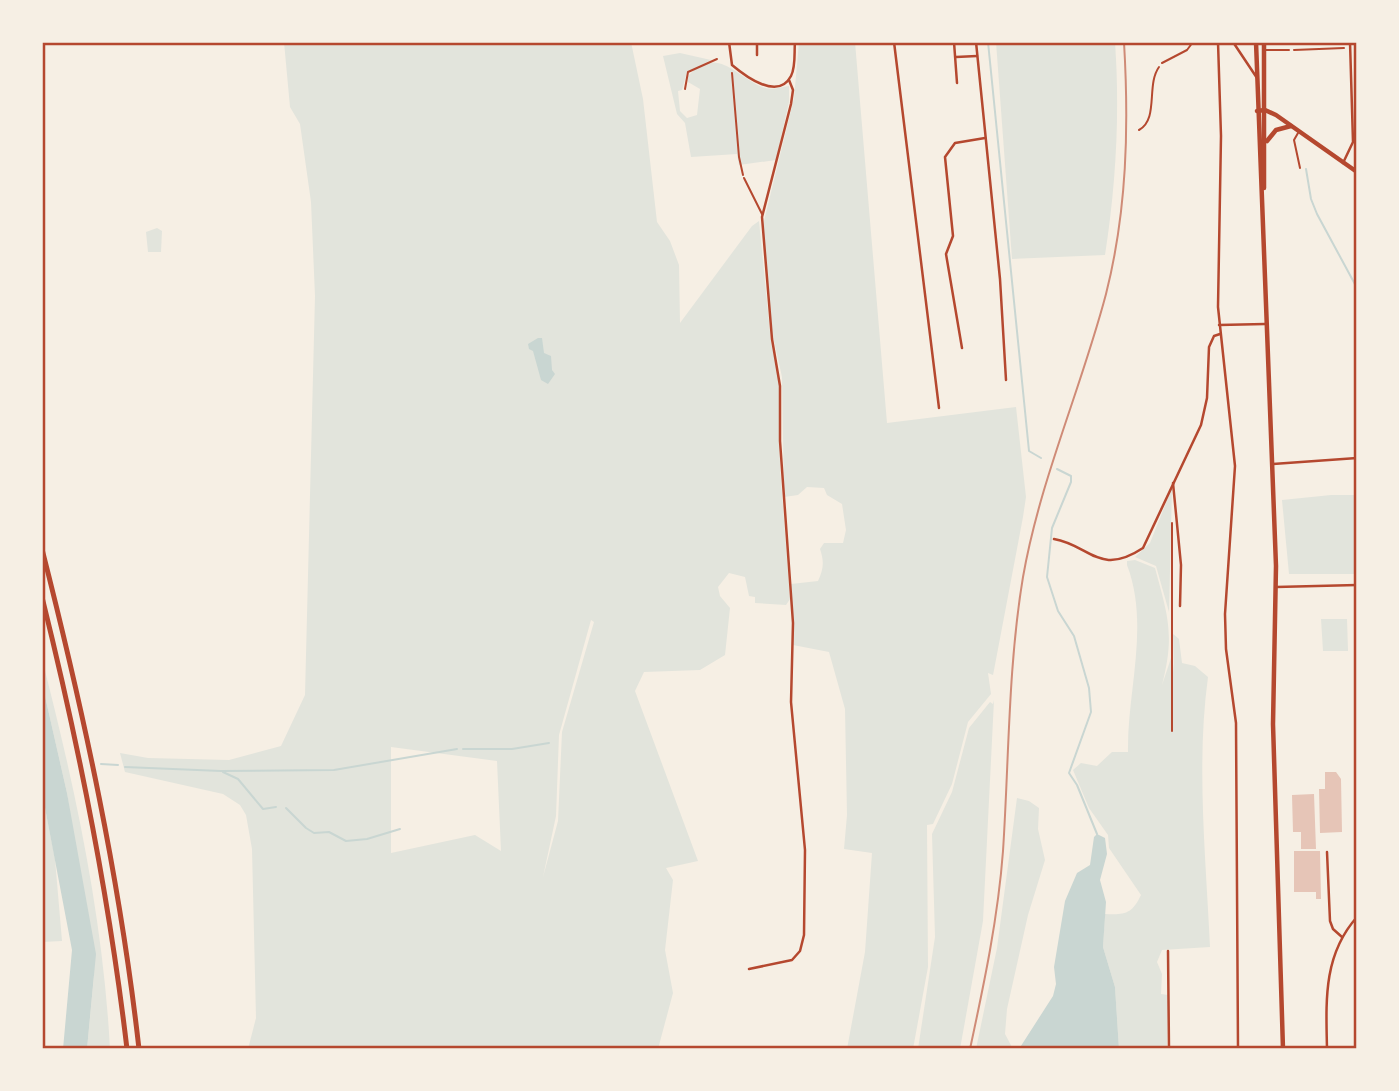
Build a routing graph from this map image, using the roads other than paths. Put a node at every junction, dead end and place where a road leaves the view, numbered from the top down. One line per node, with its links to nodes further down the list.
1 (729, 42): 21 (street)
2 (757, 42): 15 (street)
3 (795, 42): 21 (street)
4 (894, 42): 41 (street)
5 (954, 42): 17 (street)
6 (976, 42): 16 (street)
7 (1193, 42): 19 (lane)
8 (1218, 42): 37 (street)
9 (1233, 42): 20 (street)
10 (1256, 42): 20 (main road)
11 (1264, 42): 13 (main road)
12 (1350, 42): 30 (street)
13 (1265, 50): 14 (lane); 24 (main road)
14 (1289, 50)
15 (757, 55)
16 (977, 55): 17 (street); 28 (street)
17 (955, 57): 22 (street)
18 (717, 60): 23 (lane)
19 (1162, 63)
20 (1256, 78): 25 (main road)
21 (789, 80): 35 (street)
22 (957, 83)
23 (685, 89)
24 (1265, 110): 25 (main road); 26 (main road); 29 (main road)
25 (1257, 111): 34 (main road)
26 (1291, 126): 27 (main road); 29 (main road)
27 (1298, 132): 30 (main road); 31 (lane)
28 (985, 138): 39 (street); 40 (street)
29 (1267, 141): 34 (main road)
30 (1343, 163): 32 (main road)
31 (1300, 168)
32 (1357, 172)
33 (744, 178): 35 (lane)
34 (1263, 196): 36 (main road)
35 (762, 214): 55 (street)
36 (1266, 324): 37 (street); 43 (main road)
37 (1219, 325): 38 (street)
38 (1220, 334): 44 (street); 59 (street)
39 (962, 348)
40 (1006, 380)
41 (939, 408)
42 (1357, 458): 43 (street)
43 (1271, 464): 48 (main road)
44 (1174, 480): 45 (street); 50 (street)
45 (1054, 539)
46 (42, 549): 57 (highway)
47 (1357, 585): 48 (street)
48 (1275, 587): 60 (main road)
49 (42, 597): 56 (highway)
50 (1180, 606)
51 (1327, 852): 53 (street)
52 (1357, 917): 53 (street)
53 (1342, 937): 61 (street)
54 (1168, 951): 58 (street)
55 (749, 969)
56 (127, 1049)
57 (139, 1049)
58 (1170, 1049)
59 (1238, 1049)
60 (1283, 1049)
61 (1327, 1049)

